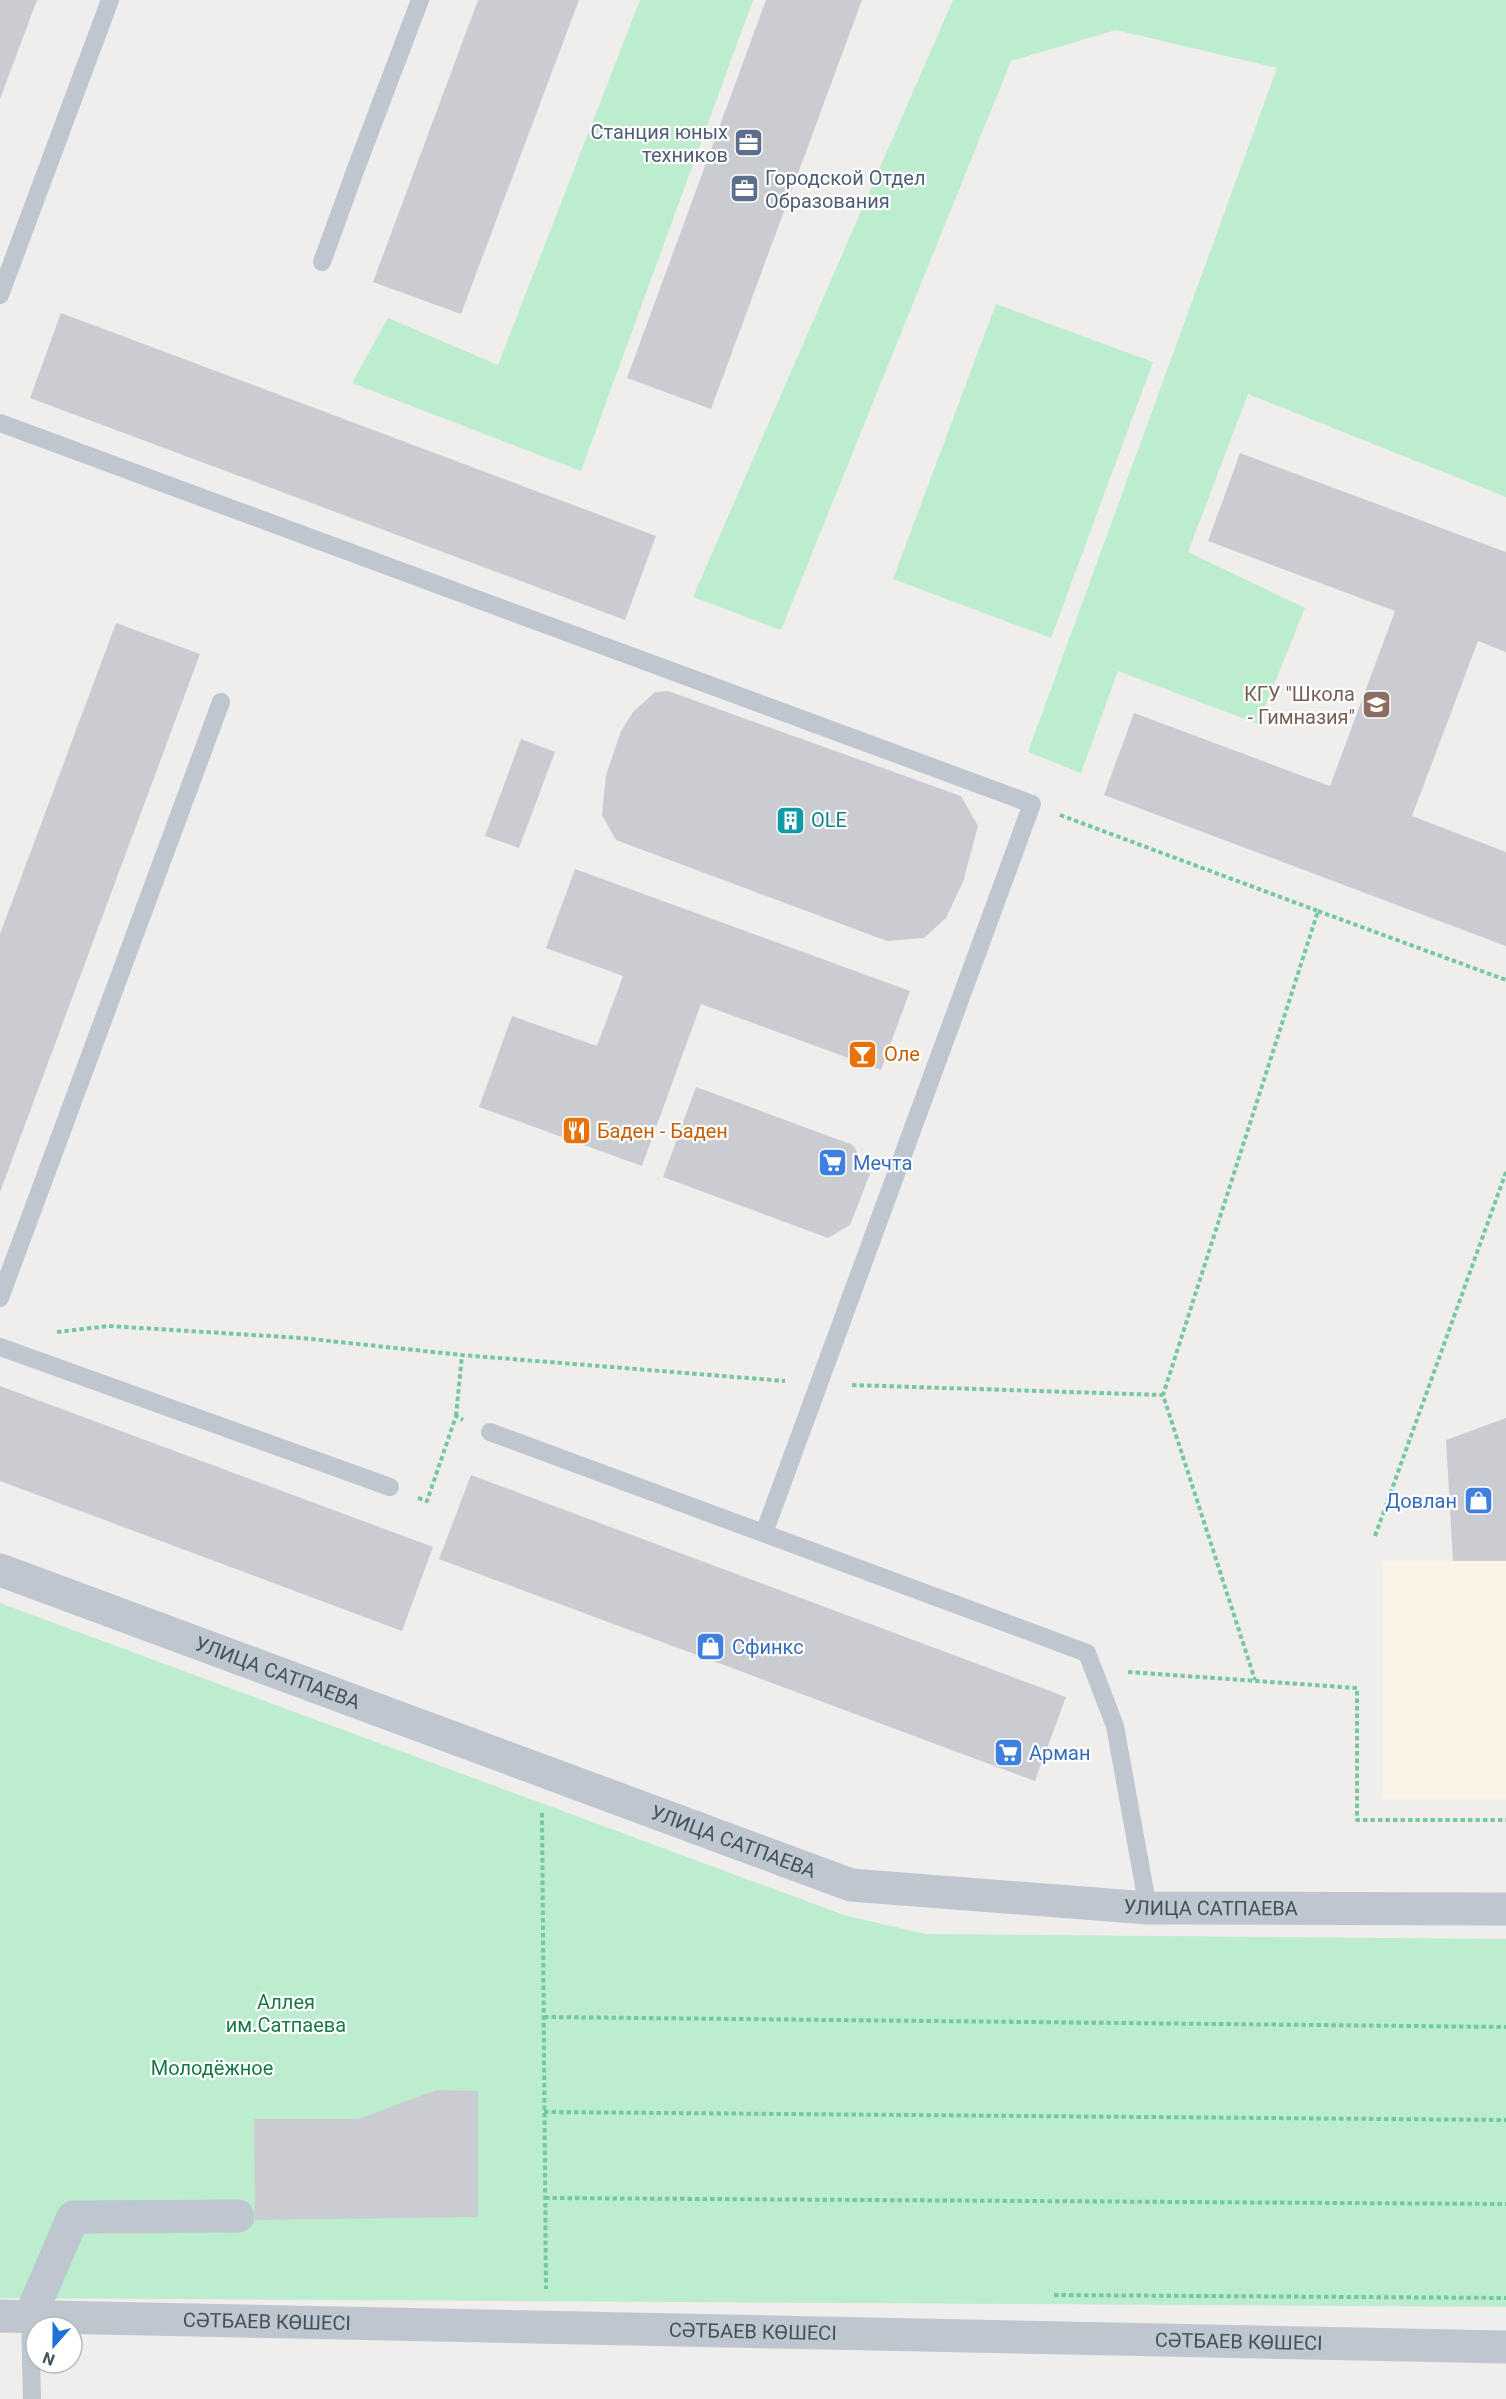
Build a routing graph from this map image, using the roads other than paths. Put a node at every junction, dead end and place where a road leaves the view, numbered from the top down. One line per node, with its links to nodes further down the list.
1 (110, 0): 4 (lane)
2 (420, 0): 3 (lane)
3 (322, 262)
4 (0, 295)
5 (0, 423): 11 (lane)
6 (221, 702): 7 (lane)
7 (0, 1298)
8 (0, 1347): 10 (lane)
9 (490, 1432): 11 (lane)
10 (390, 1487)
11 (764, 1533): 13 (lane)
12 (0, 1570): 13 (street, УЛИЦА САТПАЕВА)
13 (1148, 1908): 14 (street, УЛИЦА САТПАЕВА)
14 (1506, 1909)
15 (238, 2216): 16 (street)
16 (15, 2316): 17 (street, СӘТБАЕВ КӨШЕСІ); 18 (lane)
17 (1506, 2347)
18 (32, 2399)

